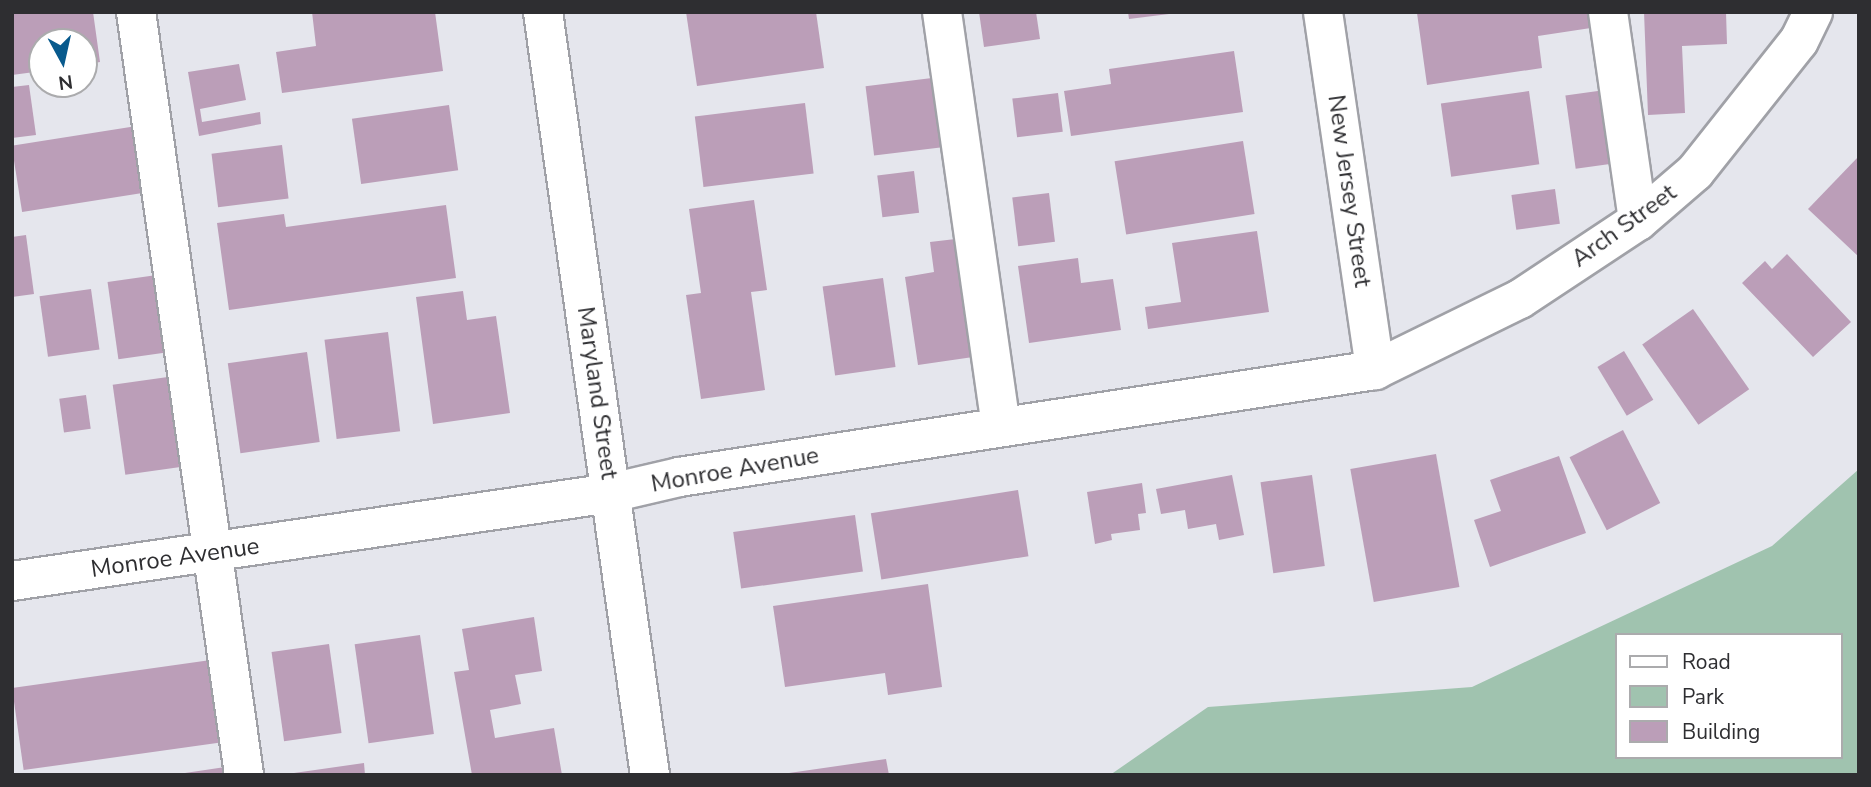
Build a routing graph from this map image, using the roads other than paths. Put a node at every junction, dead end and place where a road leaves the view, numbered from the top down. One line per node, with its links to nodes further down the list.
1 (136, 12): 11 (street)
2 (543, 12): 10 (street, Maryland Street)
3 (943, 12): 9 (street)
4 (1323, 12): 8 (street, New Jersey Street)
5 (1608, 12): 7 (street)
6 (1813, 12): 7 (street, Arch Street)
7 (1638, 221): 8 (street, Arch Street)
8 (1375, 370): 9 (street, Monroe Avenue)
9 (1001, 428): 10 (street, Monroe Avenue)
10 (611, 493): 11 (street, Monroe Avenue); 14 (street, Maryland Street)
11 (211, 554): 12 (street, Monroe Avenue); 13 (street)
12 (12, 581)
13 (244, 775)
14 (650, 775)

